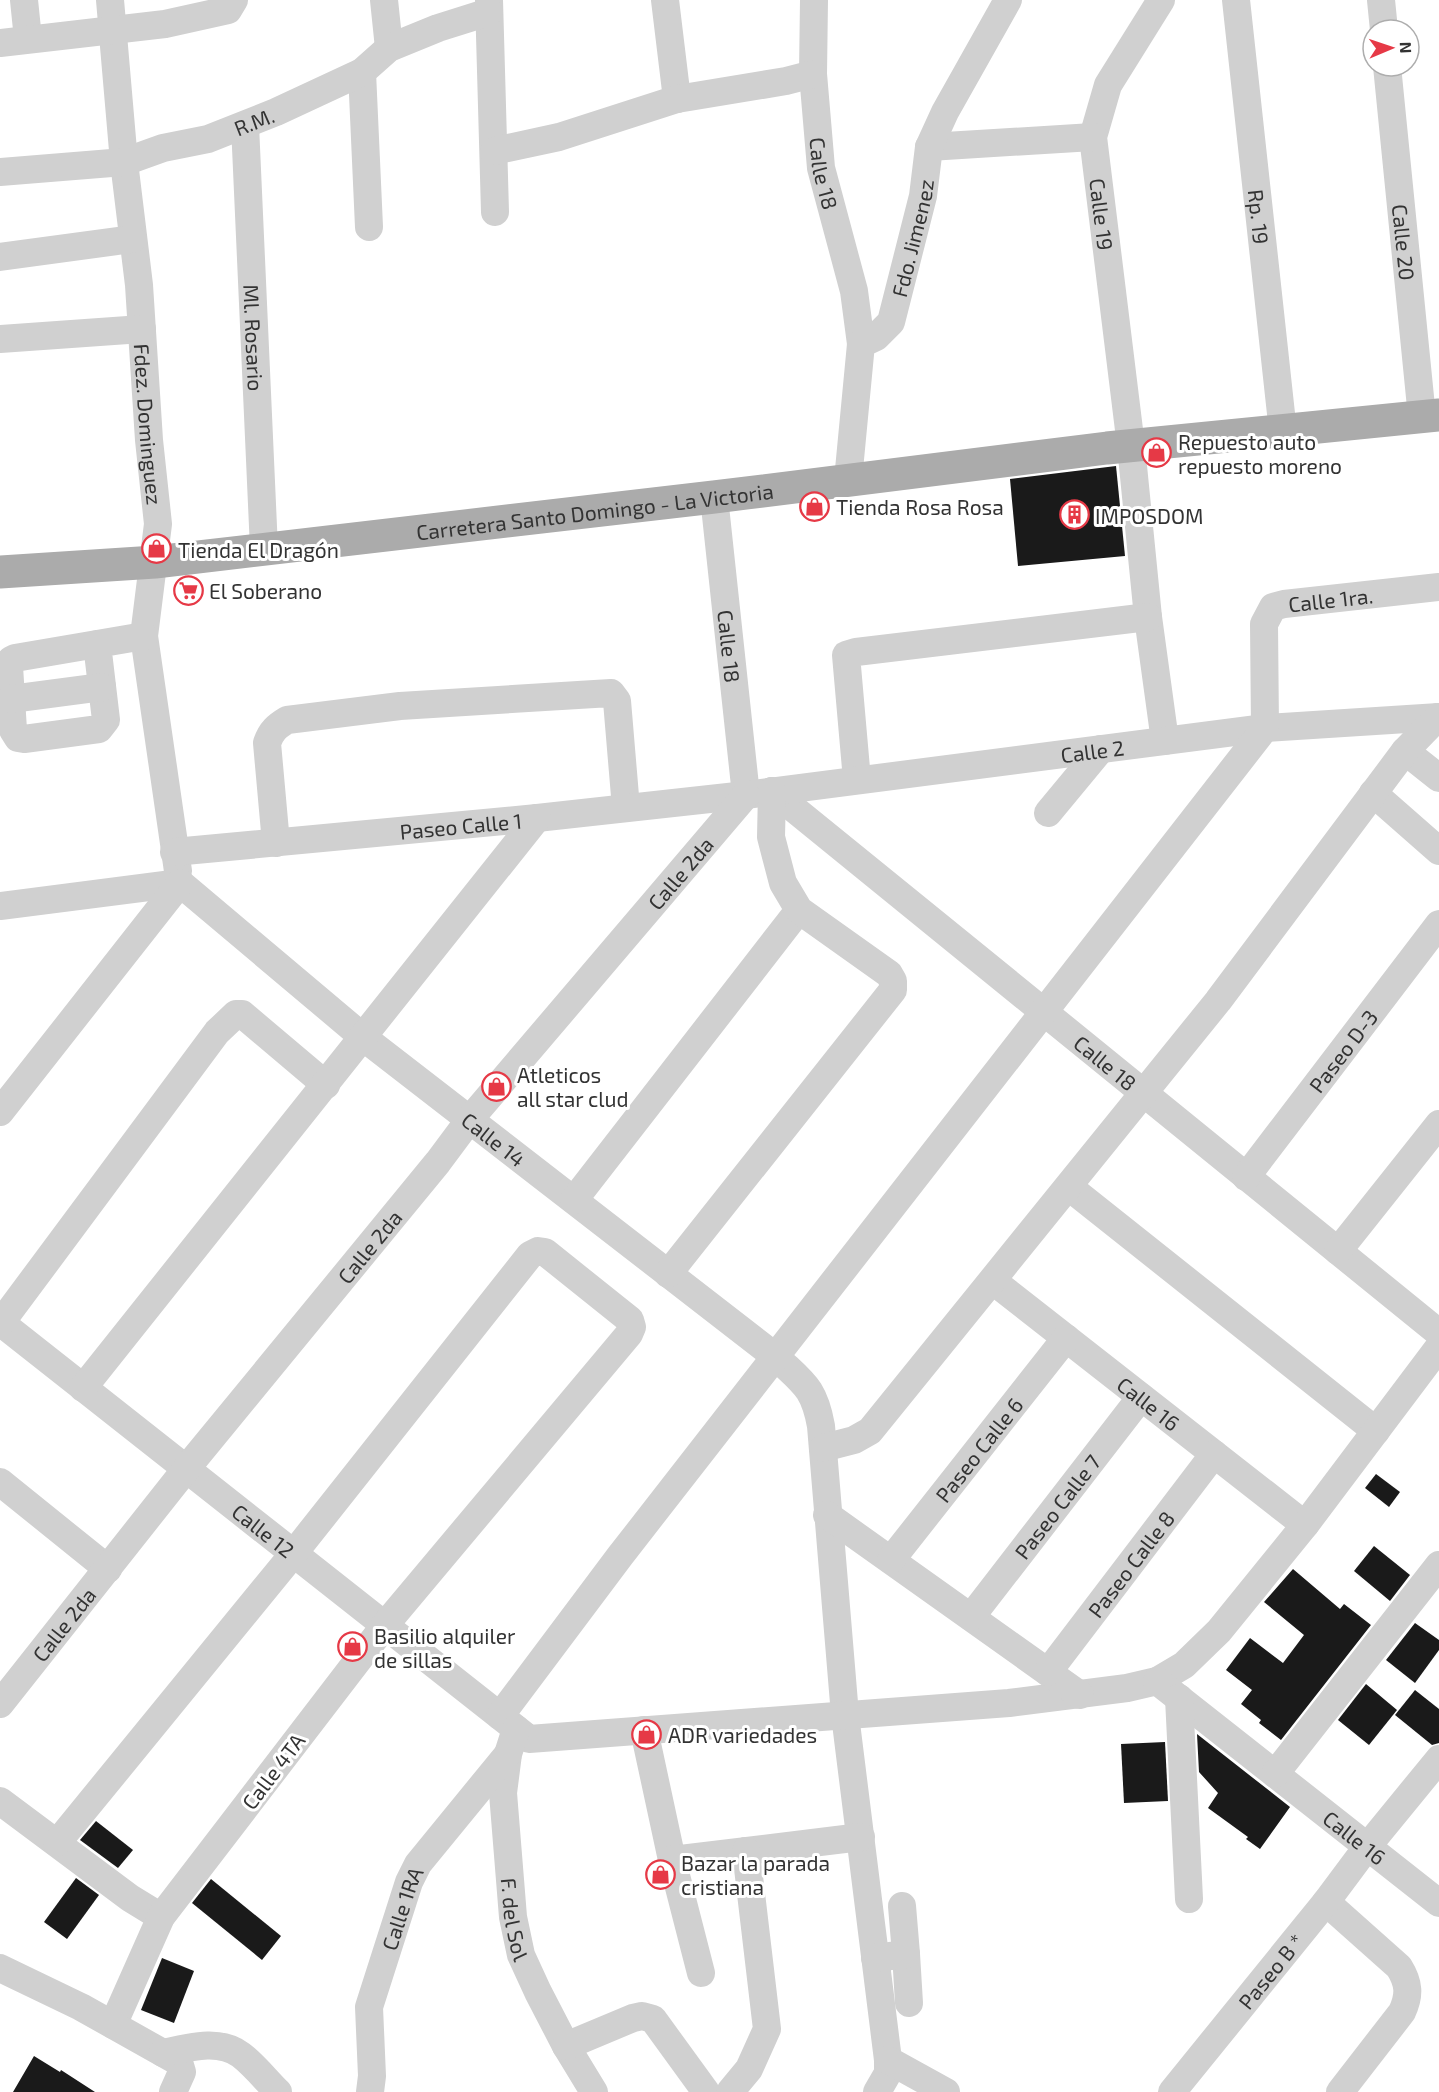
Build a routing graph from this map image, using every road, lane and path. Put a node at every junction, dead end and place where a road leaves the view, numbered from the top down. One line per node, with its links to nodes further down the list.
1 (24, 0): 14 (street)
2 (110, 0): 13 (street, Fdez. Dominguez)
3 (234, 0): 13 (street)
4 (384, 0): 16 (street)
5 (665, 0): 20 (street)
6 (814, 0): 18 (street, Calle 18)
7 (1008, 0): 23 (street, Fdo. Jimenez)
8 (1161, 0): 22 (street, Calle 19)
9 (1236, 0): 35 (street, Rp. 19)
10 (1381, 0): 12 (street)
11 (489, 6): 16 (street, R.M.); 24 (street)
12 (1383, 18)
13 (114, 30): 14 (street); 25 (street, Fdez. Dominguez)
14 (28, 39): 15 (street)
15 (0, 43)
16 (389, 48): 17 (street, R.M.)
17 (362, 72): 21 (street, R.M.); 28 (street)
18 (813, 74): 20 (street); 33 (street, Calle 18)
19 (1389, 78): 34 (street, Calle 20)
20 (676, 99): 24 (street)
21 (245, 125): 25 (street, R.M.); 39 (street, Ml. Rosario)
22 (1093, 137): 23 (street); 36 (street, Calle 19)
23 (929, 147): 33 (street, Fdo. Jimenez)
24 (494, 152): 27 (street)
25 (124, 162): 26 (street, R.M.); 29 (street, Fdez. Dominguez)
26 (0, 172)
27 (495, 212)
28 (369, 228)
29 (132, 239): 30 (street); 31 (street, Fdez. Dominguez)
30 (0, 257)
31 (142, 329): 32 (street); 40 (street, Fdez. Dominguez)
32 (0, 339)
33 (861, 344): 37 (street)
34 (1431, 416): 35 (main road, Carretera Santo Domingo - La Victoria)
35 (1283, 432): 36 (main road, Carretera Santo Domingo - La Victoria)
36 (1131, 446): 37 (main road, Carretera Santo Domingo - La Victoria); 43 (street, Calle 19)
37 (848, 480): 38 (main road, Carretera Santo Domingo - La Victoria)
38 (714, 497): 39 (main road, Carretera Santo Domingo - La Victoria); 55 (street, Calle 18)
39 (264, 549): 40 (main road, Carretera Santo Domingo - La Victoria)
40 (155, 562): 41 (main road, Carretera Santo Domingo - La Victoria); 44 (street, Fdez. Dominguez)
41 (0, 572)
42 (1439, 587): 49 (street, Calle 1ra.)
43 (1148, 617): 50 (street, Calle 19); 54 (street)
44 (144, 636): 45 (street); 62 (street, Fdez. Dominguez)
45 (97, 644): 46 (street); 47 (street)
46 (102, 687): 47 (street); 47 (street)
47 (11, 699)
48 (1438, 717): 49 (street, Calle 2); 52 (street)
49 (1265, 728): 50 (street, Calle 2); 67 (street, Calle 1RA)
50 (1165, 741): 51 (street, Calle 2)
51 (1101, 749): 54 (street, Calle 2); 58 (street)
52 (1405, 751): 53 (street); 56 (street)
53 (1439, 778)
54 (857, 780): 55 (street, Calle 2)
55 (759, 793): 57 (street, Paseo Calle 1); 65 (street); 67 (street, Calle 18); 72 (street, Calle 2da)
56 (1373, 793): 61 (street); 70 (street)
57 (626, 808): 59 (street, Paseo Calle 1); 60 (street)
58 (1048, 813)
59 (537, 818): 60 (street, Paseo Calle 1); 68 (street)
60 (276, 843): 62 (street, Paseo Calle 1)
61 (1439, 851)
62 (174, 852): 63 (street, Fdez. Dominguez)
63 (180, 883): 64 (street); 68 (street, Calle 14); 71 (street)
64 (0, 906)
65 (799, 910): 76 (street); 78 (street)
66 (1439, 924): 74 (street, Paseo D-3)
67 (1044, 1012): 70 (street, Calle 18); 84 (street, Calle 1RA)
68 (364, 1038): 69 (street); 72 (street, Calle 14)
69 (326, 1085): 80 (street); 85 (street)
70 (1144, 1094): 74 (street, Calle 18); 75 (street)
71 (0, 1112)
72 (470, 1119): 76 (street, Calle 14); 90 (street, Calle 2da)
73 (1439, 1124): 77 (street)
74 (1246, 1177): 77 (street, Calle 18)
75 (1068, 1187): 79 (street); 87 (street)
76 (574, 1200): 78 (street, Calle 14)
77 (1338, 1251): 81 (street, Calle 18)
78 (668, 1274): 84 (street, Calle 14)
79 (993, 1281): 82 (street, Calle 16); 88 (street)
80 (0, 1323): 85 (street, Calle 12)
81 (1439, 1333)
82 (1066, 1338): 86 (street, Calle 16); 95 (street, Paseo Calle 6)
83 (1439, 1347): 87 (street)
84 (776, 1357): 88 (street, Calle 14); 106 (street, Calle 1RA)
85 (83, 1388): 90 (street, Calle 12)
86 (1141, 1397): 89 (street, Calle 16); 98 (street, Paseo Calle 7)
87 (1376, 1431): 93 (street)
88 (823, 1448): 92 (street)
89 (1214, 1454): 93 (street, Calle 16); 100 (street, Paseo Calle 8)
90 (186, 1469): 94 (street, Calle 12); 97 (street, Calle 2da)
91 (5, 1496): 97 (street)
92 (827, 1515): 95 (street); 104 (street)
93 (1305, 1525): 101 (street)
94 (294, 1553): 99 (street, Calle 12); 99 (street, Calle 4TA); 111 (street)
95 (891, 1560): 98 (street)
96 (1439, 1564): 108 (street)
97 (108, 1569): 103 (street, Calle 2da)
98 (971, 1617): 100 (street)
99 (385, 1625): 106 (street, Calle 12); 119 (street, Calle 4TA)
100 (1048, 1672): 102 (street)
101 (1168, 1690): 102 (street); 108 (street, Calle 16); 115 (street)
102 (1080, 1695): 104 (street)
103 (0, 1704)
104 (845, 1715): 105 (street); 110 (street)
105 (644, 1730): 106 (street); 114 (street)
106 (513, 1734): 126 (street, F. del Sol); 131 (street, Calle 1RA)
107 (1439, 1759): 112 (street, Paseo B *)
108 (1275, 1774): 112 (street, Calle 16)
109 (0, 1801): 111 (street)
110 (861, 1837): 113 (street); 121 (street)
111 (57, 1843): 119 (street)
112 (1367, 1846): 116 (street, Paseo B *); 117 (street, Calle 16)
113 (746, 1851): 114 (street); 134 (street)
114 (672, 1860): 123 (street)
115 (1189, 1899)
116 (1326, 1902): 137 (street, Paseo B *); 138 (street)
117 (1439, 1903)
118 (902, 1906): 120 (street)
119 (161, 1917): 125 (street, Calle 4TA)
120 (906, 1954): 121 (street); 124 (street)
121 (875, 1958): 128 (street)
122 (0, 1968): 125 (street)
123 (700, 1973)
124 (909, 2003)
125 (113, 2025): 127 (street)
126 (566, 2046): 132 (street, F. del Sol); 133 (street)
127 (171, 2058): 129 (street); 130 (street)
128 (888, 2060): 135 (street); 136 (street)
129 (173, 2092)
130 (278, 2092)
131 (370, 2092)
132 (594, 2092)
133 (706, 2092)
134 (730, 2092)
135 (877, 2092)
136 (946, 2092)
137 (1172, 2092)
138 (1340, 2092)

